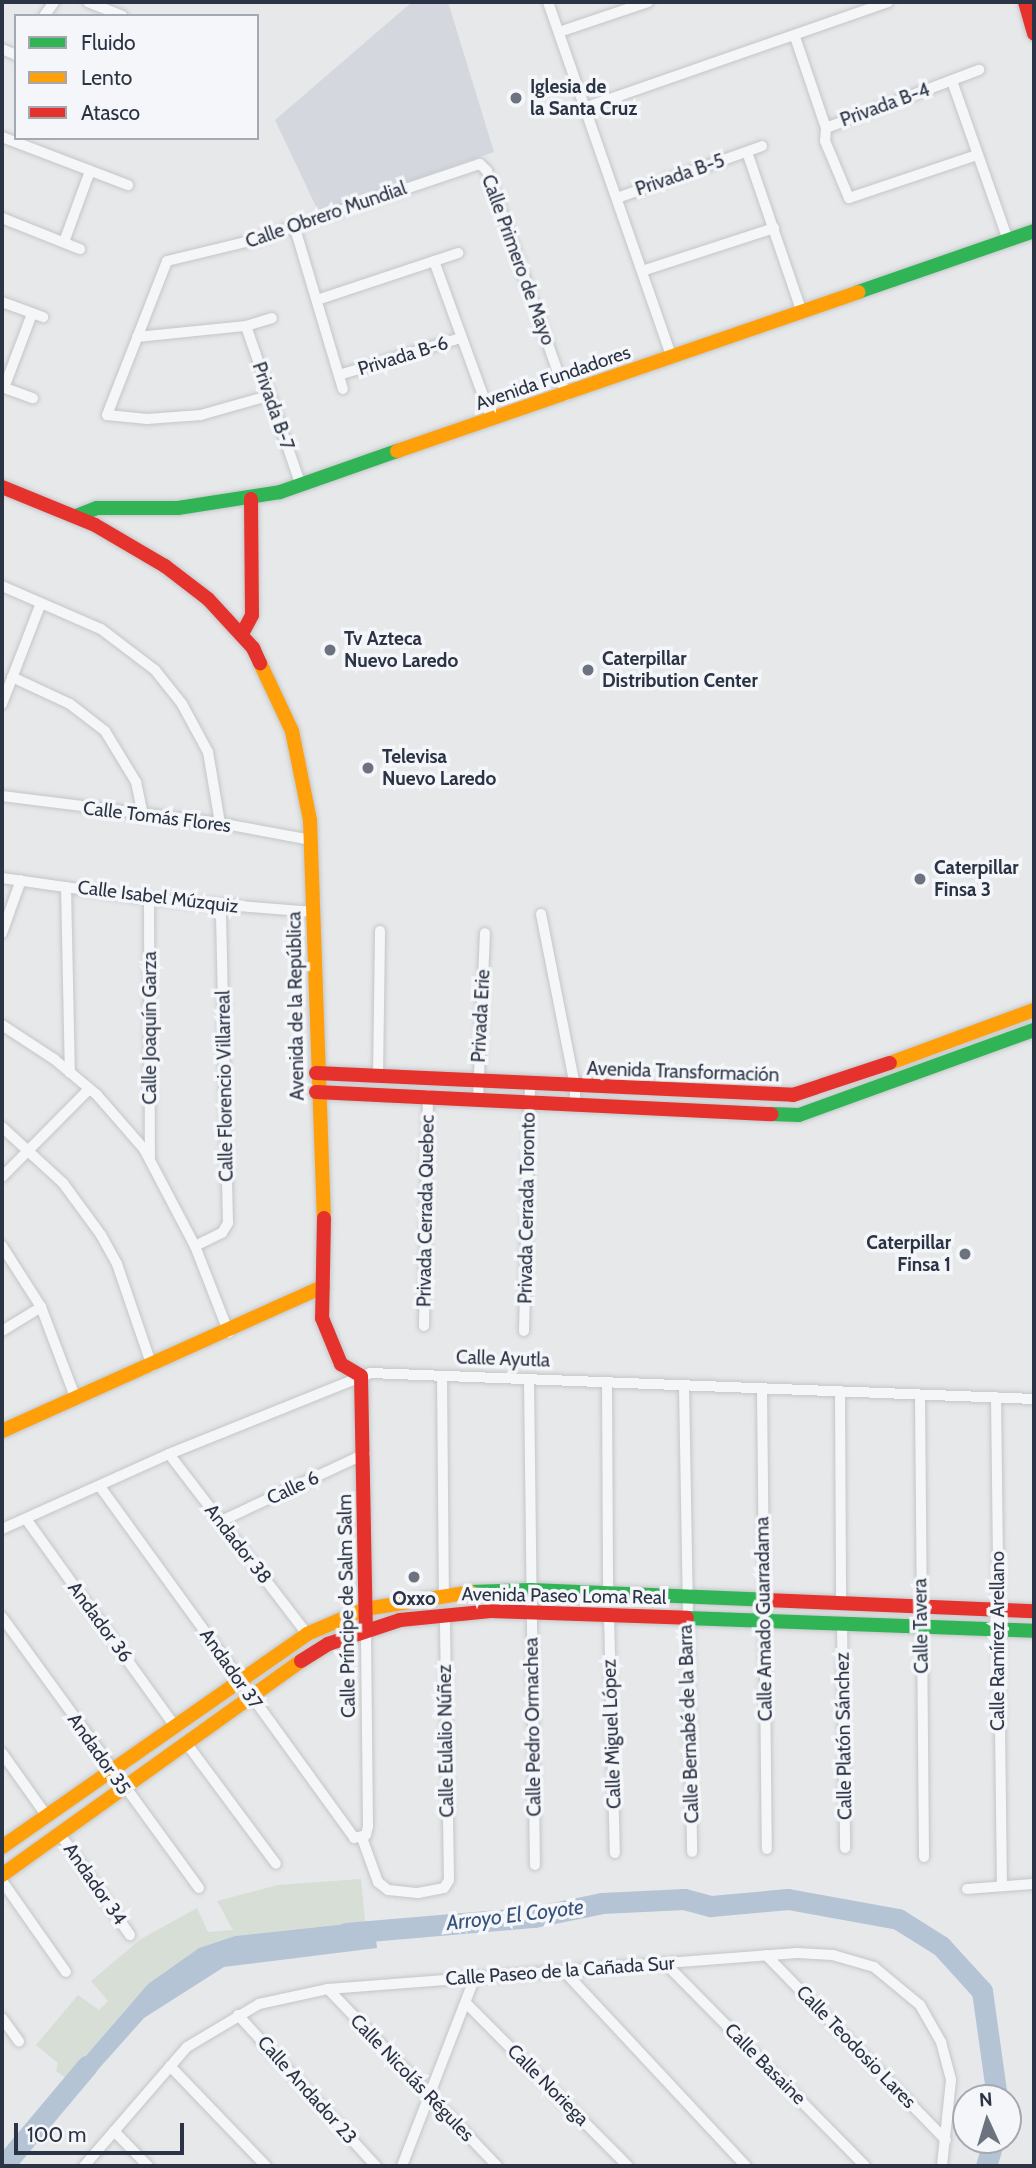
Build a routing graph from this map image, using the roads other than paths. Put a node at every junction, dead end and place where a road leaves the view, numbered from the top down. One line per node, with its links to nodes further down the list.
1 (89, 2): 6 (street)
2 (548, 2): 7 (street)
3 (648, 2): 7 (street)
4 (888, 2): 9 (street)
5 (1025, 2): 8 (street)
6 (117, 14)
7 (559, 32): 12 (street)
8 (1034, 34)
9 (795, 37): 12 (street); 13 (street)
10 (979, 70): 11 (street)
11 (951, 81): 13 (street, Privada B-4); 17 (street, Privada B-4)
12 (584, 108): 21 (street)
13 (826, 128): 17 (street)
14 (2, 137): 19 (street)
15 (762, 146): 16 (street)
16 (747, 152): 21 (street, Privada B-5); 24 (street, Privada B-5)
17 (977, 155): 26 (street, Privada B-4)
18 (483, 165): 23 (street, Calle Obrero Mundial); 43 (street, Calle Primero de Mayo)
19 (90, 171): 20 (street); 27 (street)
20 (128, 185)
21 (617, 198): 31 (street)
22 (2, 218): 27 (street)
23 (294, 225): 32 (street, Privada B-6); 37 (street, Calle Obrero Mundial)
24 (774, 228): 31 (street); 34 (street, Privada B-5)
25 (1034, 231): 26 (street, Avenida Fundadores)
26 (1008, 240): 34 (street, Avenida Fundadores)
27 (64, 242): 28 (street)
28 (80, 249)
29 (458, 253): 30 (street)
30 (434, 261): 32 (street); 38 (street, Privada B-6)
31 (642, 271): 39 (street)
32 (317, 300): 40 (street, Privada B-6)
33 (2, 302): 41 (street)
34 (802, 313): 39 (street, Avenida Fundadores)
35 (272, 318): 36 (street)
36 (246, 326): 37 (street); 44 (street, Privada B-7)
37 (137, 337): 44 (street)
38 (461, 338): 40 (street, Privada B-6); 46 (street, Privada B-6)
39 (672, 358): 43 (street, Avenida Fundadores)
40 (340, 375): 42 (street)
41 (3, 387): 45 (street)
42 (344, 389)
43 (566, 395): 46 (street, Avenida Fundadores)
44 (268, 396): 47 (street, Privada B-7)
45 (33, 398)
46 (492, 420): 47 (street, Avenida Fundadores)
47 (301, 486): 49 (street, Avenida Fundadores)
48 (3, 491): 50 (street, Avenida de la República)
49 (251, 499): 50 (street, Avenida Fundadores); 53 (street)
50 (76, 516): 53 (street, Avenida de la República)
51 (2, 586): 52 (street)
52 (41, 603): 54 (street); 58 (street)
53 (242, 634): 59 (street, Avenida de la República)
54 (12, 677): 55 (street); 57 (street)
55 (2, 704)
56 (2, 796): 57 (street, Calle Tomás Flores)
57 (143, 816): 58 (street, Calle Tomás Flores)
58 (220, 823): 59 (street, Calle Tomás Flores)
59 (311, 840): 65 (street, Avenida de la República)
60 (2, 878): 61 (street, Calle Isabel Múzquiz)
61 (21, 880): 62 (street, Calle Isabel Múzquiz); 68 (street)
62 (66, 887): 63 (street, Calle Isabel Múzquiz); 74 (street)
63 (149, 899): 64 (street, Calle Isabel Múzquiz); 96 (street, Calle Joaquín Garza)
64 (221, 906): 65 (street, Calle Isabel Múzquiz); 99 (street, Calle Florencio Villarreal)
65 (314, 912): 75 (street, Avenida de la República)
66 (541, 914): 80 (street)
67 (380, 931): 76 (street)
68 (2, 933)
69 (485, 933): 78 (street, Privada Erie)
70 (1034, 1010): 71 (street, Avenida Transformación)
71 (1016, 1017): 73 (street); 77 (street, Avenida Transformación)
72 (2, 1025): 74 (street)
73 (1028, 1032): 87 (street, Avenida Transformación)
74 (70, 1073): 82 (street)
75 (316, 1073): 76 (street, Avenida Transformación); 84 (street, Avenida de la República)
76 (378, 1077): 78 (street, Avenida Transformación)
77 (854, 1077): 85 (street, Avenida Transformación); 87 (street)
78 (479, 1082): 79 (street, Avenida Transformación); 88 (street, Privada Erie)
79 (530, 1085): 80 (street, Avenida Transformación); 89 (street, Privada Cerrada Toronto)
80 (575, 1087): 81 (street, Avenida Transformación); 90 (street)
81 (610, 1088): 83 (street, Avenida Transformación); 91 (street)
82 (89, 1089): 95 (street); 96 (street)
83 (643, 1090): 85 (street, Avenida Transformación); 92 (street)
84 (316, 1092): 86 (street, Avenida Transformación); 100 (street, Avenida de la República)
85 (685, 1092): 93 (street)
86 (428, 1095): 88 (street, Avenida Transformación); 102 (street, Privada Cerrada Quebec)
87 (860, 1095): 93 (street, Avenida Transformación)
88 (478, 1099): 89 (street, Avenida Transformación)
89 (529, 1102): 90 (street, Avenida Transformación); 104 (street, Privada Cerrada Toronto)
90 (575, 1105): 91 (street, Avenida Transformación)
91 (613, 1107): 92 (street, Avenida Transformación)
92 (643, 1108): 93 (street, Avenida Transformación)
93 (685, 1111)
94 (2, 1127): 95 (street)
95 (30, 1150): 97 (street); 106 (street)
96 (150, 1158): 99 (street)
97 (2, 1177)
98 (2, 1246): 101 (street)
99 (195, 1246): 105 (street)
100 (323, 1287): 105 (street); 107 (street, Avenida de la República)
101 (41, 1307): 103 (street); 116 (street)
102 (424, 1326)
103 (2, 1331)
104 (524, 1331)
105 (229, 1333): 106 (street)
106 (152, 1366): 116 (street)
107 (361, 1376): 108 (street, Calle Ayutla); 119 (street, Calle Ayutla); 120 (street, Calle Príncipe de Salm Salm)
108 (442, 1376): 109 (street, Calle Ayutla); 126 (street)
109 (529, 1380): 110 (street, Calle Ayutla); 125 (street, Calle Pedro Ormachea)
110 (607, 1382): 111 (street, Calle Ayutla); 127 (street)
111 (684, 1385): 112 (street, Calle Ayutla); 128 (street, Calle Bernabé de la Barra)
112 (762, 1388): 113 (street, Calle Ayutla); 129 (street, Calle Amado Guarradama)
113 (840, 1391): 114 (street, Calle Ayutla); 130 (street)
114 (920, 1395): 115 (street, Calle Ayutla); 131 (street, Calle Tavera)
115 (996, 1397): 117 (street, Calle Ayutla); 133 (street, Calle Ramírez Arellano)
116 (76, 1399): 118 (street)
117 (1034, 1399)
118 (2, 1431)
119 (169, 1454): 121 (street, Calle Ayutla); 123 (street, Andador 38)
120 (365, 1454): 123 (street, Calle 6); 132 (street, Calle Príncipe de Salm Salm)
121 (101, 1488): 122 (street, Calle Ayutla); 147 (street, Andador 37)
122 (26, 1519): 124 (street, Calle Ayutla); 149 (street, Andador 36)
123 (221, 1521): 146 (street, Andador 38)
124 (2, 1529)
125 (531, 1590): 126 (street, Avenida Paseo Loma Real); 127 (street, Avenida Paseo Loma Real); 135 (street, Calle Pedro Ormachea)
126 (444, 1593): 132 (street, Avenida Paseo Loma Real)
127 (608, 1593): 128 (street, Avenida Paseo Loma Real)
128 (685, 1597): 129 (street, Avenida Paseo Loma Real); 139 (street, Calle Bernabé de la Barra)
129 (763, 1600): 130 (street, Avenida Paseo Loma Real); 140 (street, Calle Amado Guarradama)
130 (841, 1603): 131 (street, Avenida Paseo Loma Real)
131 (921, 1606): 133 (street, Avenida Paseo Loma Real); 142 (street, Calle Tavera)
132 (365, 1609): 144 (street, Calle Príncipe de Salm Salm); 146 (street, Avenida Paseo Loma Real)
133 (998, 1610): 134 (street, Avenida Paseo Loma Real); 143 (street, Calle Ramírez Arellano)
134 (1034, 1611)
135 (531, 1612): 136 (street, Avenida Paseo Loma Real); 137 (street, Avenida Paseo Loma Real); 164 (street, Calle Pedro Ormachea)
136 (445, 1614): 144 (street, Avenida Paseo Loma Real); 156 (street, Calle Eulalio Núñez)
137 (609, 1615): 139 (street, Avenida Paseo Loma Real); 161 (street, Calle Miguel López)
138 (2, 1617): 152 (street, Andador 35)
139 (686, 1618): 140 (street, Avenida Paseo Loma Real); 160 (street, Calle Bernabé de la Barra)
140 (764, 1621): 141 (street, Avenida Paseo Loma Real); 159 (street, Calle Amado Guarradama)
141 (842, 1623): 142 (street, Avenida Paseo Loma Real); 158 (street, Calle Platón Sánchez)
142 (921, 1626): 143 (street, Avenida Paseo Loma Real); 162 (street, Calle Tavera)
143 (998, 1629): 145 (street, Avenida Paseo Loma Real); 168 (street, Calle Ramírez Arellano)
144 (366, 1630): 148 (street, Avenida Paseo Loma Real); 156 (street, Calle Príncipe de Salm Salm)
145 (1034, 1630)
146 (307, 1634): 147 (street, Avenida Paseo Loma Real)
147 (239, 1678): 148 (street, Andador 37); 149 (street, Avenida Paseo Loma Real)
148 (251, 1697): 150 (street, Avenida Paseo Loma Real); 156 (street, Andador 37)
149 (174, 1725): 152 (street, Avenida Paseo Loma Real)
150 (187, 1744): 153 (street, Avenida Paseo Loma Real); 163 (street)
151 (2, 1753): 154 (street)
152 (110, 1769): 153 (street, Andador 35); 154 (street, Avenida Paseo Loma Real)
153 (122, 1788): 155 (street, Avenida Paseo Loma Real); 169 (street, Andador 35)
154 (46, 1815): 157 (street, Avenida Paseo Loma Real)
155 (60, 1834): 165 (street, Avenida Paseo Loma Real); 171 (street, Andador 34)
156 (364, 1837)
157 (2, 1847)
158 (845, 1848)
159 (767, 1849)
160 (692, 1852)
161 (615, 1853)
162 (924, 1857)
163 (276, 1864)
164 (535, 1865)
165 (2, 1875)
166 (2, 1881): 175 (street)
167 (1034, 1884): 168 (street)
168 (1002, 1885): 170 (street)
169 (199, 1888)
170 (967, 1889)
171 (130, 1935)
172 (766, 1955): 173 (street, Calle Paseo de la Cañada Sur); 185 (street, Calle Teodosio Lares); 185 (street, Calle Paseo de la Cañada Sur)
173 (665, 1963): 174 (street, Calle Paseo de la Cañada Sur); 194 (street, Calle Basaine)
174 (564, 1971): 176 (street, Calle Paseo de la Cañada Sur); 193 (street)
175 (66, 1972)
176 (475, 1977): 177 (street, Calle Paseo de la Cañada Sur); 178 (street)
177 (328, 1989): 179 (street, Calle Paseo de la Cañada Sur); 183 (street, Calle Nicolás Régules)
178 (467, 2004): 183 (street); 192 (street, Calle Noriega)
179 (237, 2015): 182 (street, Calle Paseo de la Cañada Sur); 189 (street, Calle Andador 23)
180 (2, 2018): 181 (street)
181 (19, 2041)
182 (170, 2066): 184 (street, Calle Paseo de la Cañada Sur); 188 (street)
183 (428, 2098): 190 (street); 191 (street, Calle Nicolás Régules)
184 (114, 2131): 186 (street, Calle Paseo de la Cañada Sur); 187 (street)
185 (946, 2140): 195 (street, Calle Paseo de la Cañada Sur)
186 (85, 2166)
187 (148, 2166)
188 (266, 2166)
189 (376, 2166)
190 (402, 2166)
191 (497, 2166)
192 (628, 2166)
193 (746, 2166)
194 (865, 2166)
195 (942, 2166)

